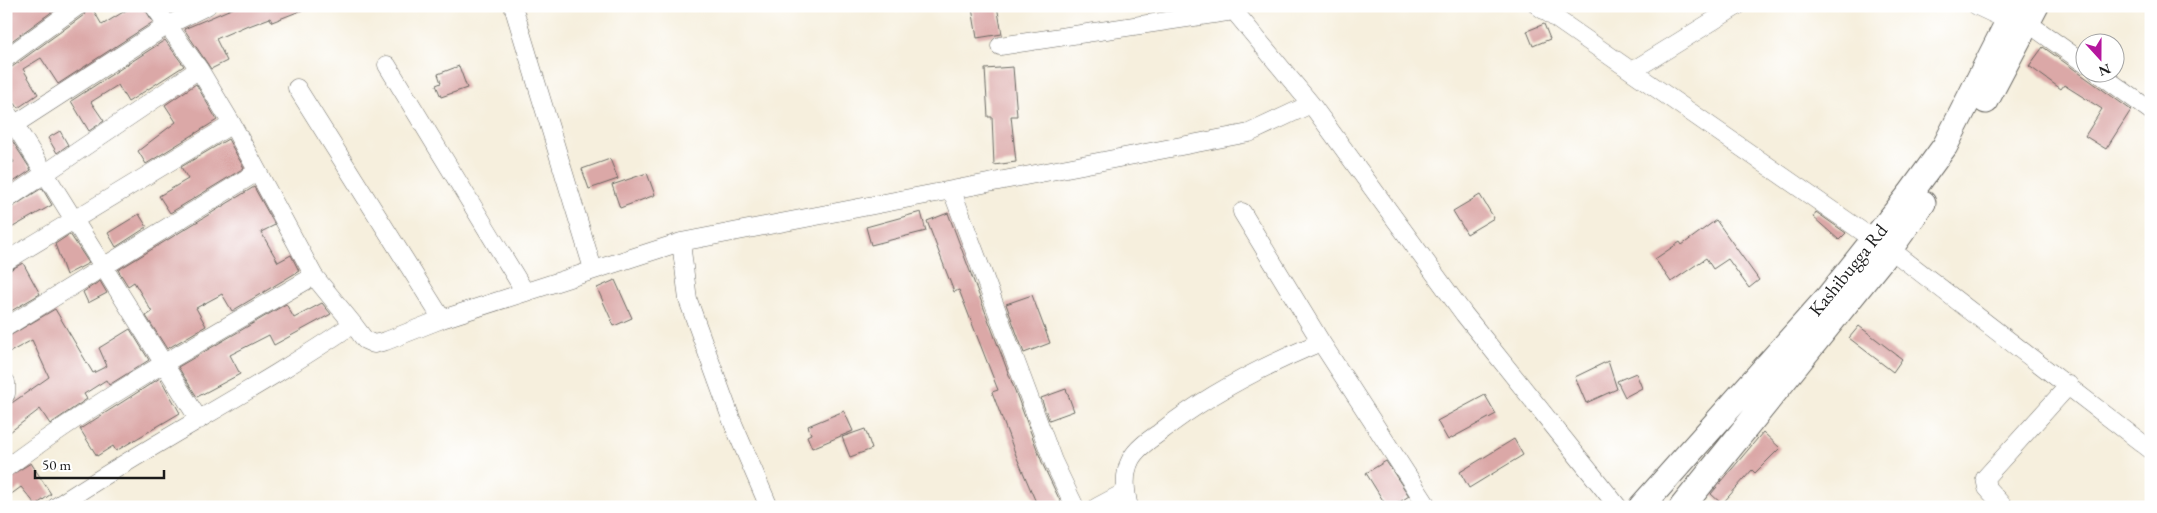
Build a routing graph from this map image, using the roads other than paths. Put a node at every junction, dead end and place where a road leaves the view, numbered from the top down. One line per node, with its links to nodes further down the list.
1 (78, 6): 13 (street)
2 (154, 6): 10 (street)
3 (207, 6): 10 (street)
4 (513, 6): 33 (street)
5 (1538, 6): 16 (street)
6 (1737, 6): 16 (street)
7 (1977, 6): 9 (street)
8 (1232, 8): 11 (street); 19 (street)
9 (2022, 14): 12 (street); 30 (main road, Kashibugga Rd)
10 (168, 26): 15 (street); 21 (street)
11 (1000, 46)
12 (2074, 55)
13 (6, 58)
14 (387, 65): 35 (street)
15 (199, 68): 22 (street); 24 (street)
16 (1632, 71): 30 (street)
17 (2111, 82): 20 (street)
18 (297, 88): 36 (street)
19 (1311, 104): 25 (street); 53 (street)
20 (2151, 111)
21 (9, 121): 24 (street)
22 (232, 124): 23 (street); 28 (street)
23 (257, 172): 32 (street); 34 (street)
24 (46, 174): 26 (street); 28 (street)
25 (952, 191): 29 (street); 50 (street)
26 (6, 200)
27 (1242, 212): 39 (street)
28 (73, 219): 31 (street); 32 (street)
29 (681, 242): 33 (street); 49 (street)
30 (1881, 244): 42 (street); 54 (main road, Kashibugga Rd); 55 (main road, Kashibugga Rd)
31 (6, 261)
32 (104, 267): 38 (street); 40 (street)
33 (593, 269): 35 (street)
34 (314, 276): 37 (street); 40 (street)
35 (524, 292): 36 (street)
36 (442, 319): 37 (street)
37 (353, 324): 44 (street)
38 (6, 327)
39 (1321, 342): 47 (street); 52 (street)
40 (163, 363): 44 (street); 46 (street)
41 (6, 382): 43 (street)
42 (2069, 385): 45 (street); 56 (street)
43 (6, 394)
44 (199, 420): 48 (street)
45 (2151, 450)
46 (6, 468)
47 (1127, 499): 51 (street)
48 (56, 507)
49 (769, 507)
50 (1075, 507)
51 (1097, 507)
52 (1428, 507)
53 (1618, 507)
54 (1641, 507)
55 (1682, 507)
56 (2004, 507)

